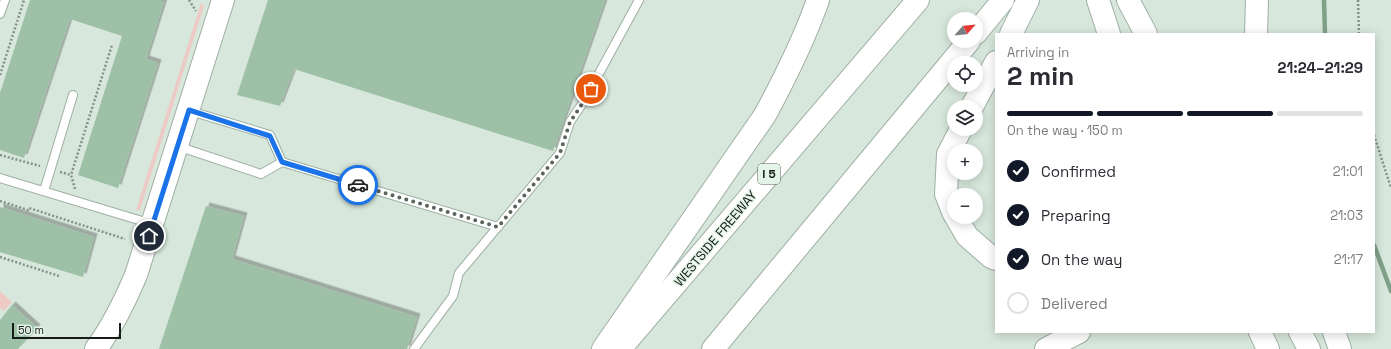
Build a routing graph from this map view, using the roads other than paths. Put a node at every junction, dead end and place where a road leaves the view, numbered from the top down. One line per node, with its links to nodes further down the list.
1 (5, 0): 11 (lane)
2 (639, 0): 31 (lane)
3 (818, 0): 39 (main road)
4 (918, 0): 40 (main road, WESTSIDE FREEWAY / I 5)
5 (1003, 0): 12 (main road)
6 (1028, 0): 13 (main road)
7 (1098, 0): 14 (main road); 15 (main road)
8 (1128, 0): 16 (main road)
9 (1257, 0): 17 (main road)
10 (221, 1): 22 (main road)
11 (0, 14)
12 (983, 24)
13 (1012, 33)
14 (1109, 33)
15 (1115, 33)
16 (1145, 33)
17 (1256, 33)
18 (963, 48): 41 (main road)
19 (995, 64): 21 (main road)
20 (73, 95): 27 (lane)
21 (976, 100)
22 (189, 110): 24 (main road); 25 (lane)
23 (957, 136): 28 (main road)
24 (178, 146): 25 (lane); 29 (main road)
25 (282, 162): 31 (lane)
26 (0, 178): 27 (lane)
27 (44, 191): 29 (lane)
28 (947, 196)
29 (153, 224): 37 (main road)
30 (960, 224): 32 (main road)
31 (498, 227): 38 (lane)
32 (995, 259)
33 (1077, 333): 42 (main road)
34 (1260, 333): 43 (main road)
35 (1301, 333): 44 (main road)
36 (1334, 333): 45 (main road)
37 (96, 349)
38 (414, 349)
39 (603, 349)
40 (620, 349)
41 (714, 349)
42 (1046, 349)
43 (1268, 349)
44 (1309, 349)
45 (1340, 349)

